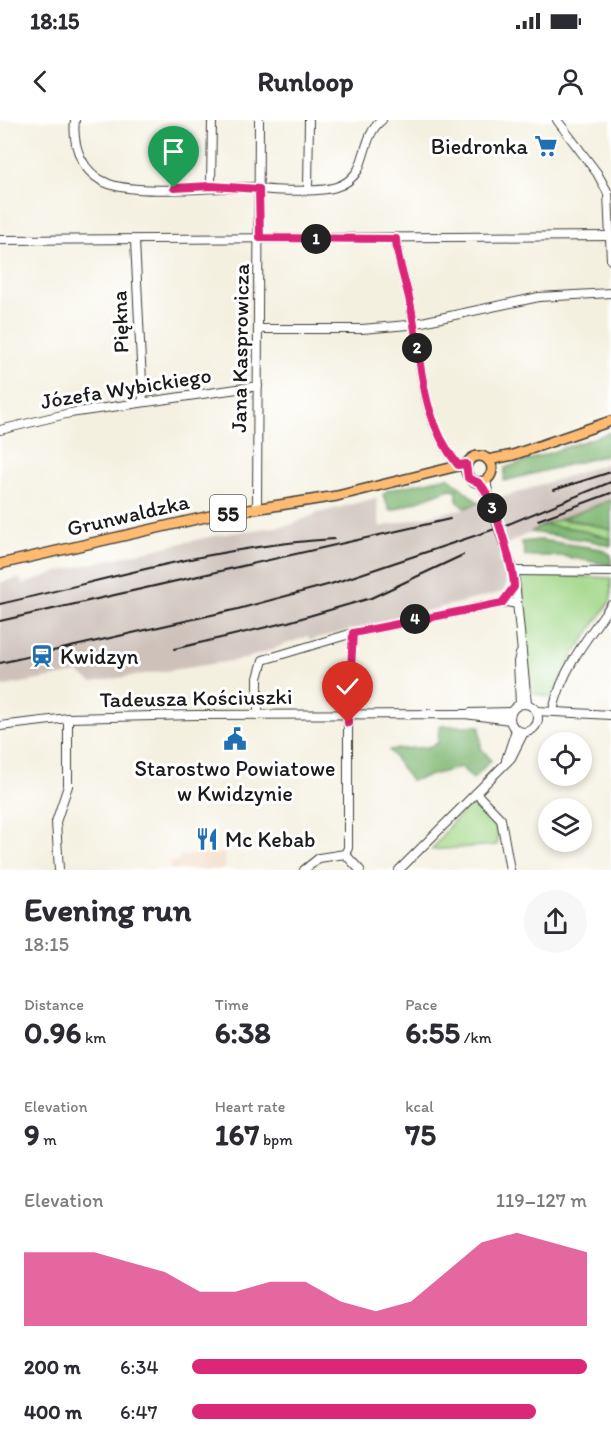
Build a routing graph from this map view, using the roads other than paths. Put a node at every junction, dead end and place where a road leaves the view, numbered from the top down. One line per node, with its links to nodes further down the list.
1 (75, 120): 7 (street)
2 (212, 120): 7 (street)
3 (259, 120): 8 (street, Jana Kasprowicza)
4 (309, 120): 9 (street)
5 (382, 120): 9 (street)
6 (557, 120): 10 (street)
7 (211, 186): 8 (street)
8 (259, 189): 9 (street); 11 (street, Jana Kasprowicza)
9 (308, 189)
10 (611, 236): 12 (street); 15 (street)
11 (260, 238): 12 (street); 14 (street); 18 (street, Jana Kasprowicza)
12 (396, 239): 17 (street)
13 (0, 240): 14 (street)
14 (135, 241): 20 (street, Piękna)
15 (611, 260)
16 (611, 293): 17 (street)
17 (414, 324): 18 (street); 24 (street)
18 (258, 329): 19 (street, Jana Kasprowicza)
19 (258, 386): 20 (street, Józefa Wybickiego); 26 (street, Jana Kasprowicza)
20 (142, 402): 22 (street, Józefa Wybickiego)
21 (611, 421): 23 (main road, 55)
22 (0, 430)
23 (490, 464): 24 (main road, 55); 25 (main road)
24 (463, 467): 25 (main road); 26 (main road, Grunwaldzka / 55)
25 (483, 481): 28 (street, bridge)
26 (257, 508): 27 (main road, Grunwaldzka / 55)
27 (0, 564)
28 (514, 571): 29 (street); 30 (street); 32 (street)
29 (611, 572)
30 (514, 587): 31 (street); 32 (street)
31 (502, 603): 32 (street); 34 (street)
32 (517, 604): 35 (street)
33 (611, 605): 36 (street)
34 (353, 633): 38 (street); 39 (street)
35 (524, 703): 40 (street); 42 (street)
36 (553, 711): 37 (street); 40 (street)
37 (563, 713): 40 (street); 41 (street)
38 (258, 715): 39 (street, Tadeusza Kościuszki); 43 (street, Tadeusza Kościuszki)
39 (350, 715): 42 (street, Tadeusza Kościuszki); 47 (street)
40 (538, 715): 45 (street)
41 (611, 715)
42 (510, 716): 45 (street)
43 (68, 718): 44 (street, Tadeusza Kościuszki); 48 (street)
44 (0, 726)
45 (520, 731): 46 (street)
46 (476, 793): 51 (street); 52 (street)
47 (345, 854): 49 (street); 50 (street)
48 (59, 870)
49 (304, 870)
50 (360, 870)
51 (399, 870)
52 (510, 870)

